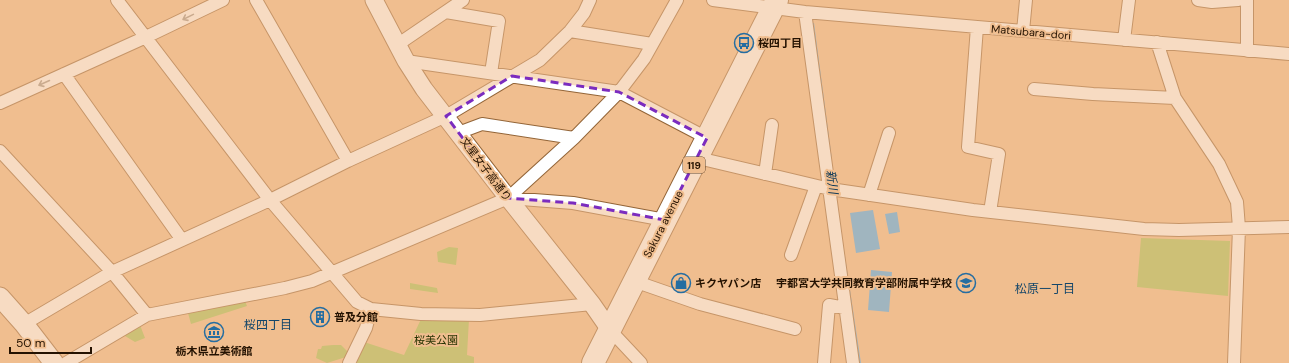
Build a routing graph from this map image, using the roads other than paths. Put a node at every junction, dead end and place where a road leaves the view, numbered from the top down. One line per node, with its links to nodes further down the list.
1 (117, 0): 20 (street)
2 (223, 0): 20 (street, one-way to 20)
3 (256, 0): 43 (street)
4 (374, 0): 24 (street, 文星女子高通り)
5 (463, 0): 15 (street)
6 (590, 0): 18 (street)
7 (677, 0): 23 (street)
8 (713, 0): 14 (street, Matsubara-dori)
9 (1026, 0): 19 (street)
10 (1129, 0): 21 (street)
11 (1198, 0): 12 (street)
12 (1238, 0)
13 (1247, 0): 25 (street)
14 (775, 4): 16 (street, Matsubara-dori); 40 (highway, Sakura avenue / 119)
15 (446, 12): 24 (street); 28 (street)
16 (805, 12): 17 (street, Matsubara-dori); 46 (street)
17 (977, 27): 19 (street, Matsubara-dori); 50 (street)
18 (570, 31): 23 (street); 30 (street)
19 (1023, 31): 21 (street, Matsubara-dori)
20 (146, 37): 29 (street); 49 (street)
21 (1124, 40): 22 (street, Matsubara-dori)
22 (1157, 42): 25 (street, Matsubara-dori); 33 (street)
23 (652, 44): 32 (street)
24 (398, 45): 27 (street, 文星女子高通り)
25 (1247, 51): 26 (street, Matsubara-dori)
26 (1289, 54)
27 (406, 61): 28 (street); 35 (street, 文星女子高通り)
28 (491, 73): 30 (street)
29 (64, 74): 34 (street, one-way to 34); 54 (street)
30 (512, 76): 32 (street); 35 (street)
31 (1034, 89): 33 (street)
32 (619, 92): 39 (street); 40 (street)
33 (1175, 98): 53 (street)
34 (0, 103)
35 (446, 116): 37 (street, 文星女子高通り); 43 (street)
36 (772, 125): 44 (street)
37 (458, 132): 39 (street); 48 (street, 文星女子高通り)
38 (889, 133): 47 (street)
39 (574, 138): 48 (street)
40 (707, 138): 42 (highway, Sakura avenue / 119)
41 (0, 151): 56 (street)
42 (698, 158): 44 (street); 51 (highway, Sakura avenue / 119)
43 (348, 161): 49 (street)
44 (765, 174): 45 (street)
45 (816, 186): 46 (street); 55 (street)
46 (830, 189): 47 (street); 61 (street)
47 (869, 195): 50 (street)
48 (508, 198): 51 (street); 57 (street); 60 (street, 文星女子高通り)
49 (270, 200): 54 (street); 57 (street)
50 (990, 212): 53 (street)
51 (665, 220): 58 (highway, Sakura avenue / 119)
52 (1289, 227): 53 (street)
53 (1239, 228): 74 (street)
54 (182, 240): 56 (street)
55 (791, 255)
56 (112, 272): 63 (street); 64 (street)
57 (332, 272): 62 (street); 63 (street)
58 (634, 281): 65 (street); 66 (highway, Sakura avenue / 119)
59 (0, 297): 64 (main road)
60 (592, 304): 62 (street); 66 (street, 文星女子高通り)
61 (845, 308): 72 (street); 73 (street)
62 (371, 309): 69 (street)
63 (147, 315): 68 (street)
64 (24, 324): 67 (main road)
65 (795, 329)
66 (610, 330): 70 (highway, Sakura avenue / 119); 71 (street)
67 (54, 363)
68 (66, 363)
69 (349, 363)
70 (593, 363)
71 (641, 363)
72 (824, 363)
73 (853, 363)
74 (1234, 363)

